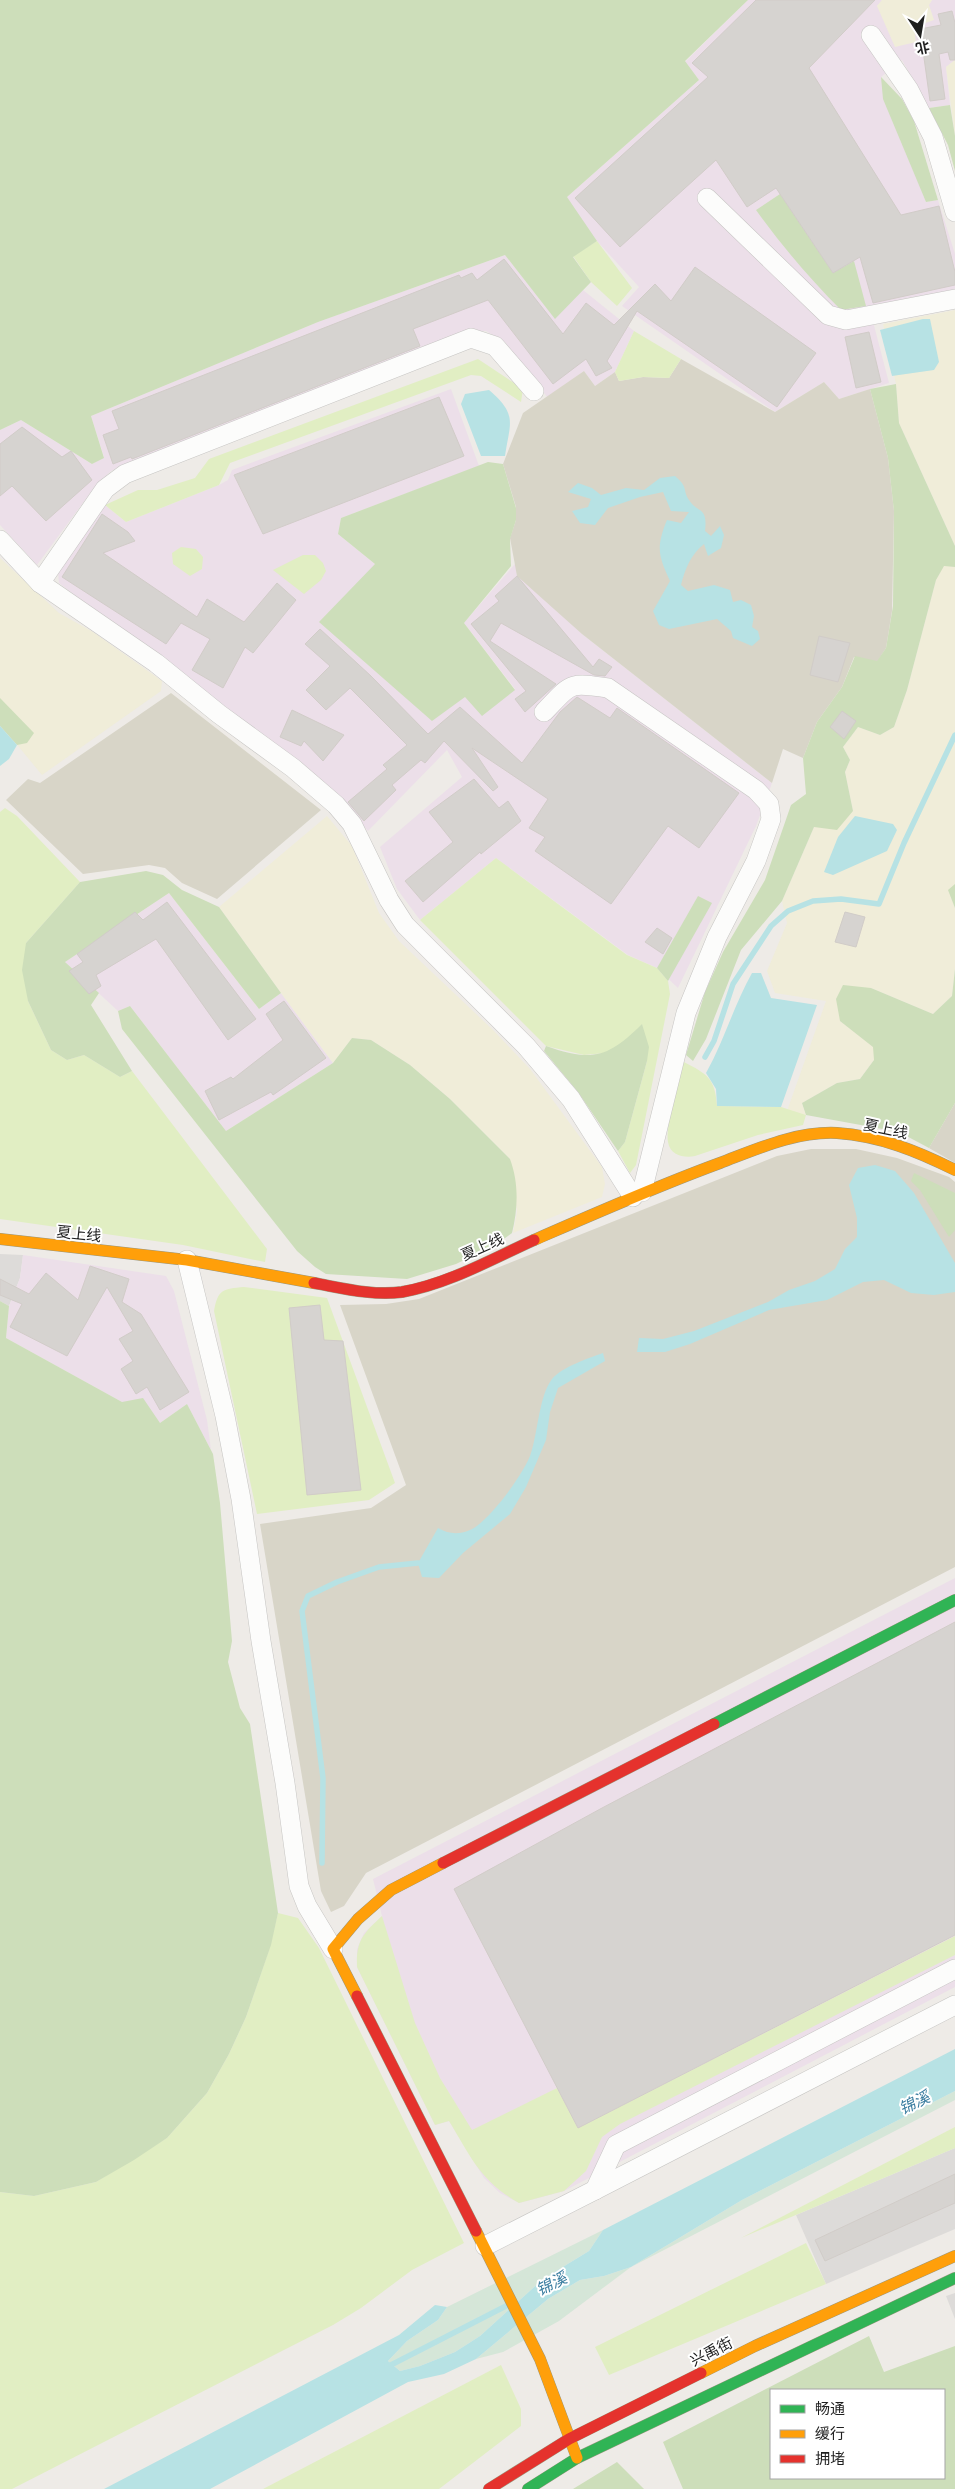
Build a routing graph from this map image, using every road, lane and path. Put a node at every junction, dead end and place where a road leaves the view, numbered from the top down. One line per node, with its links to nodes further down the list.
1 (871, 35): 3 (street)
2 (707, 198): 4 (street)
3 (955, 212)
4 (955, 300)
5 (534, 391): 7 (street)
6 (0, 540): 7 (street)
7 (40, 583): 10 (street)
8 (544, 712): 10 (street)
9 (955, 1170): 10 (street, 夏上线)
10 (637, 1194): 12 (street, 夏上线)
11 (0, 1239): 12 (street, 夏上线)
12 (187, 1260): 14 (street)
13 (955, 1600): 14 (street)
14 (333, 1949): 18 (street)
15 (955, 1969): 17 (street)
16 (955, 2005): 17 (street)
17 (596, 2190): 18 (street)
18 (489, 2254): 21 (street)
19 (955, 2256): 21 (street, 兴禹街)
20 (955, 2278): 22 (street)
21 (569, 2439): 22 (street); 23 (street, 兴禹街)
22 (577, 2458): 24 (street)
23 (489, 2489)
24 (528, 2489)

